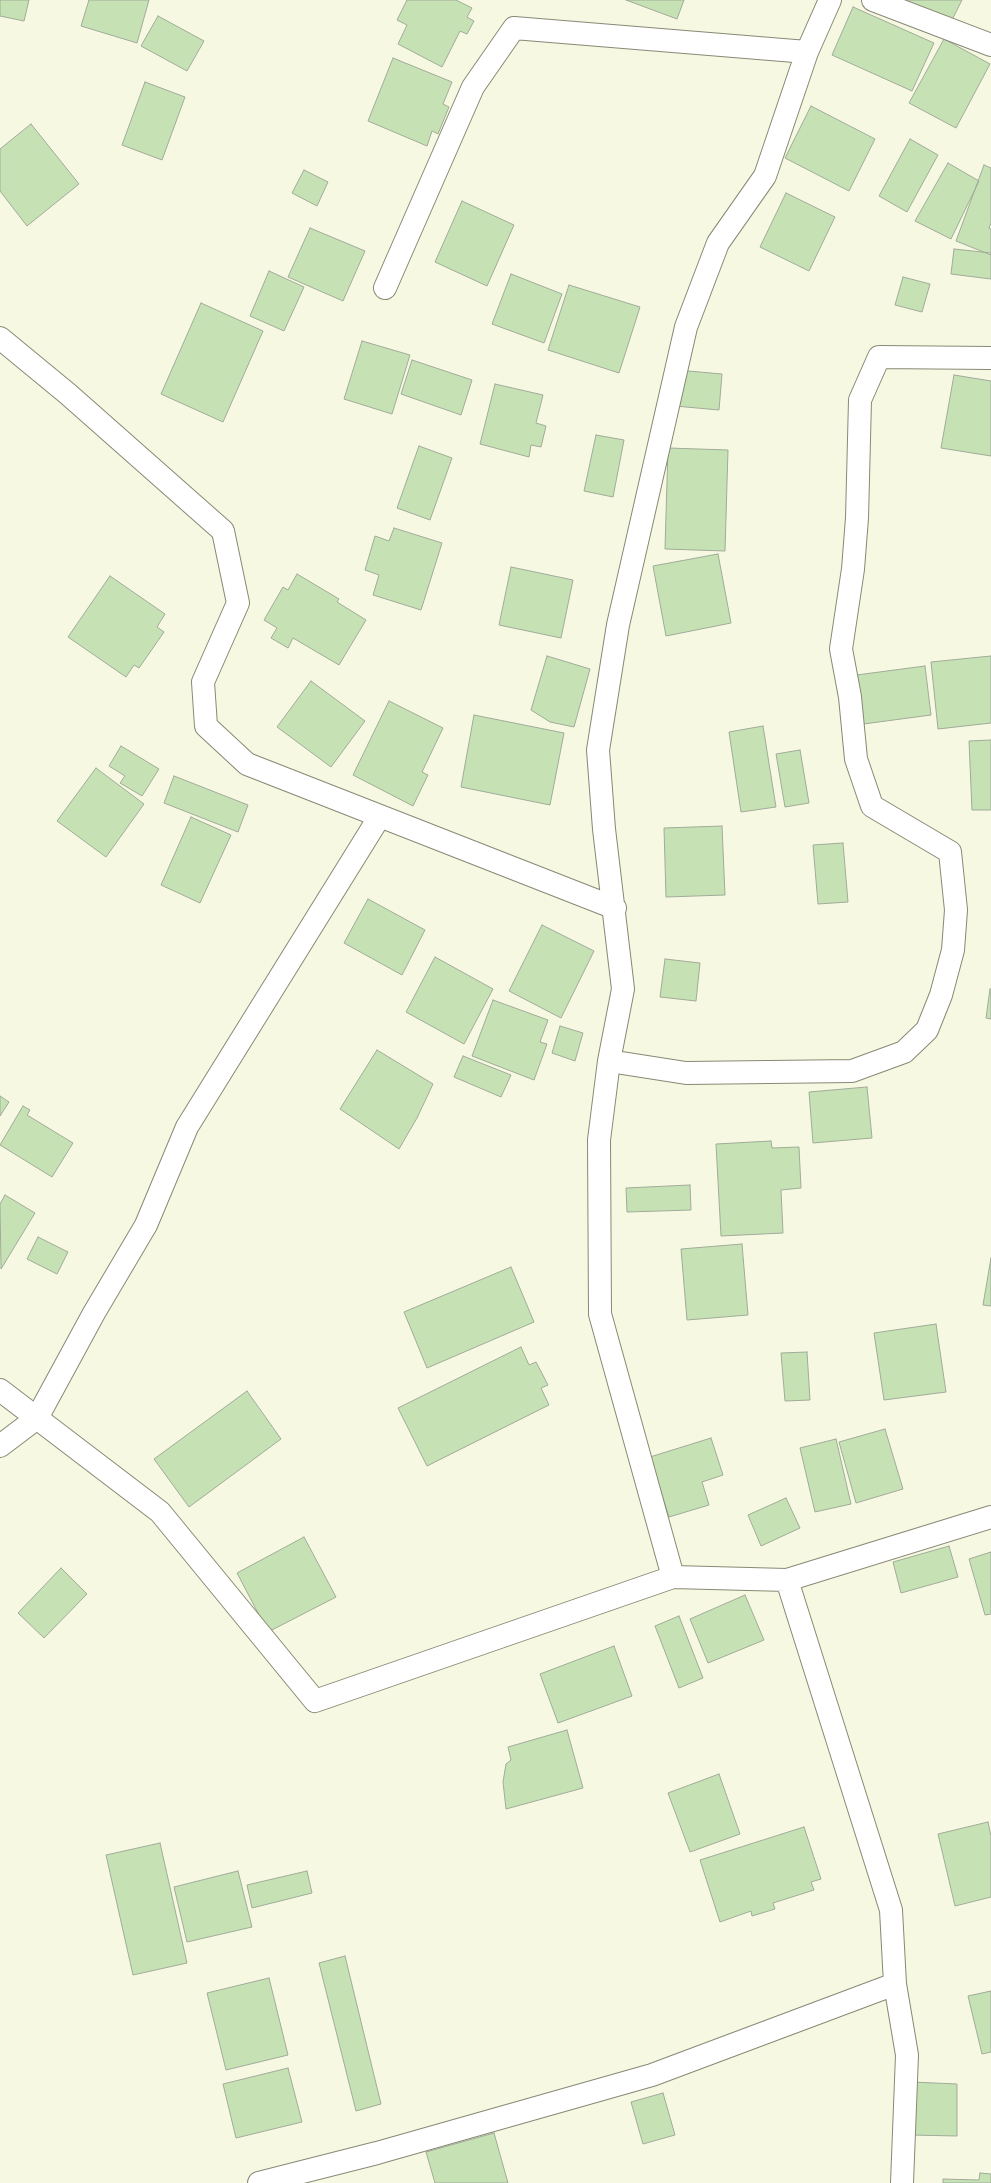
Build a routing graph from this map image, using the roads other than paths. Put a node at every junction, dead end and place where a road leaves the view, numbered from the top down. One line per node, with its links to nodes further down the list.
1 (830, 0): 4 (street)
2 (873, 0): 3 (street)
3 (991, 44)
4 (807, 52): 5 (street); 9 (street)
5 (385, 288)
6 (0, 338): 8 (street)
7 (991, 358): 10 (street)
8 (380, 816): 9 (street); 12 (street)
9 (615, 908): 10 (street)
10 (609, 1061): 15 (street)
11 (0, 1390): 12 (street)
12 (37, 1418): 13 (street); 15 (street)
13 (0, 1446)
14 (991, 1517): 16 (street)
15 (673, 1577): 16 (street)
16 (787, 1580): 17 (street)
17 (895, 1984): 18 (street); 19 (street)
18 (259, 2183)
19 (902, 2183)

